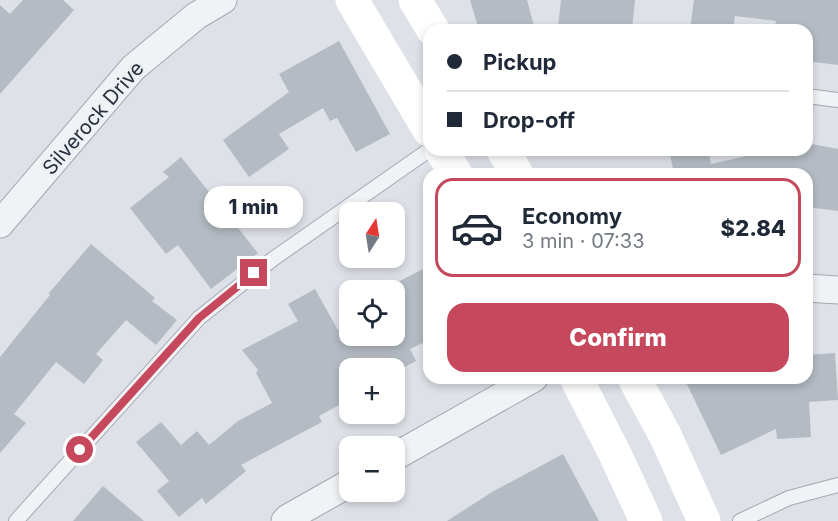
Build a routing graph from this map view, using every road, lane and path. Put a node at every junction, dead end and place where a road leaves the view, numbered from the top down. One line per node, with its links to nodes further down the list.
1 (223, 0): 9 (street, Silverock Drive)
2 (352, 0): 7 (main road)
3 (415, 0): 4 (main road)
4 (429, 24)
5 (813, 97): 6 (lane)
6 (838, 99)
7 (423, 120)
8 (423, 154): 18 (lane)
9 (0, 224)
10 (813, 288): 11 (street)
11 (838, 290)
12 (523, 384): 15 (street)
13 (579, 384): 20 (main road)
14 (637, 384): 21 (main road)
15 (405, 451)
16 (838, 486): 22 (lane)
17 (339, 489): 19 (street)
18 (16, 521)
19 (285, 521)
20 (646, 521)
21 (704, 521)
22 (740, 521)

